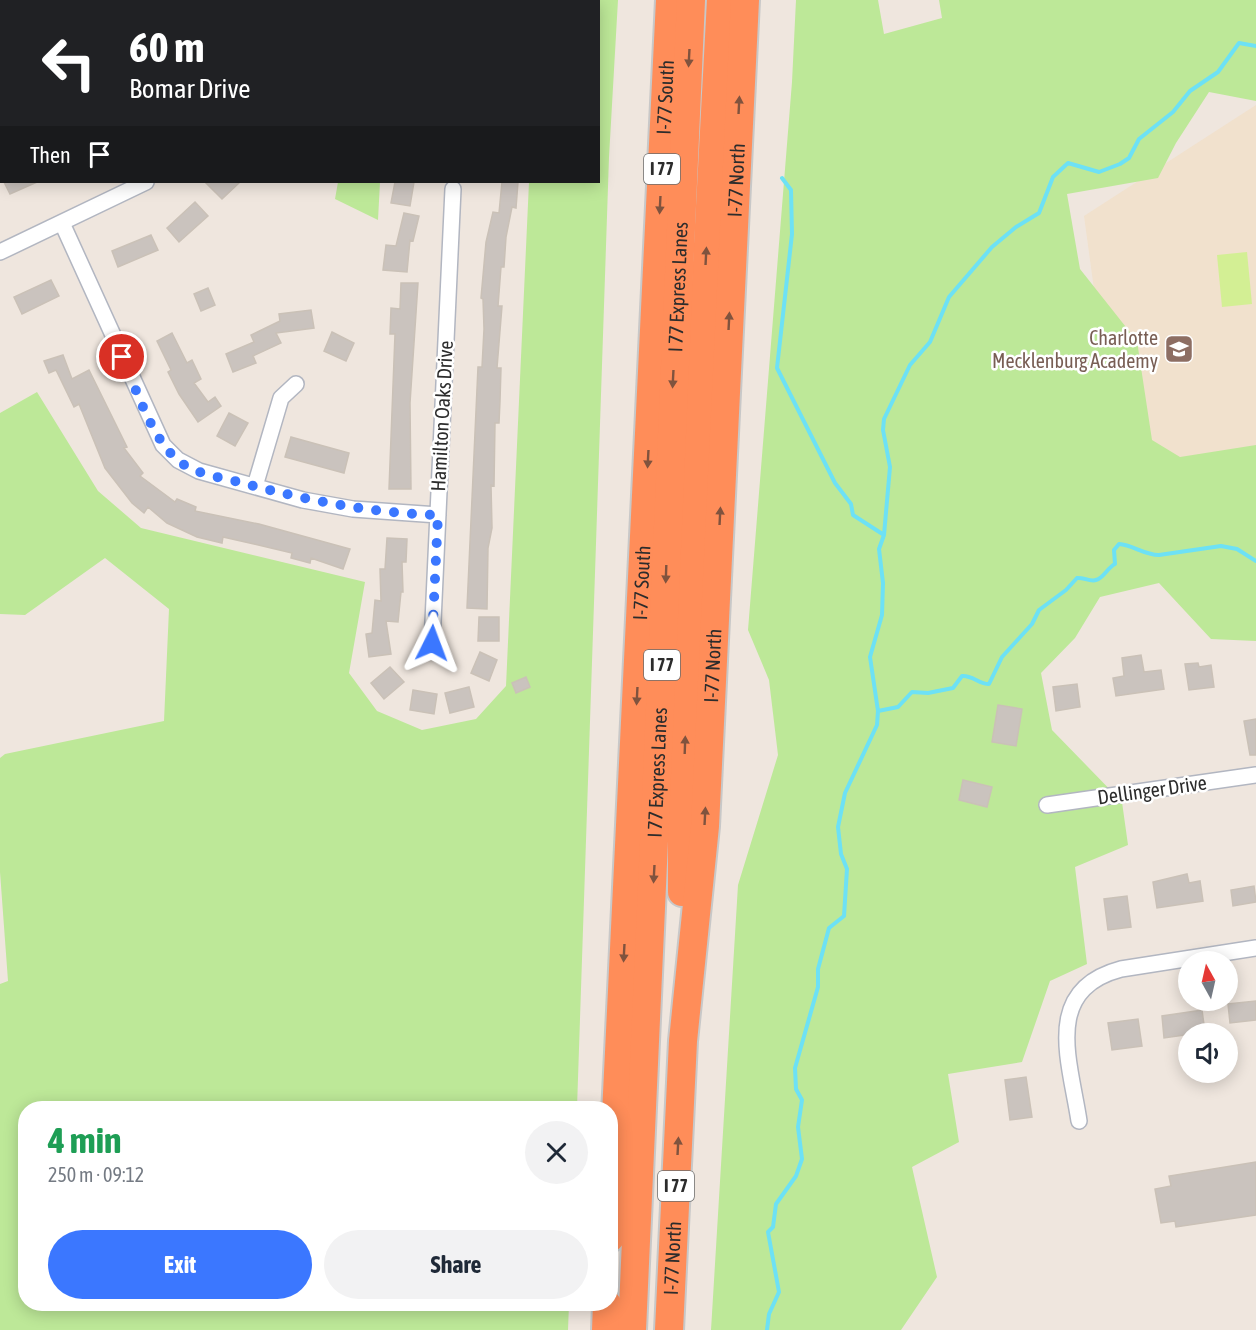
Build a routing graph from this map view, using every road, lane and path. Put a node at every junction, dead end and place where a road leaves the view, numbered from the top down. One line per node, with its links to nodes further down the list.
1 (670, 0): 17 (highway, I-77 South / I 77, one-way to 17)
2 (691, 0): 21 (highway, I 77 Express Lanes / I 77, one-way to 21)
3 (721, 0): 16 (highway, I 77 Express Lanes / I 77, one-way to 3)
4 (745, 0): 16 (highway, I-77 North / I 77, one-way to 4)
5 (144, 183): 7 (street)
6 (453, 189): 11 (street, Hamilton Oaks Drive)
7 (62, 223): 8 (street); 10 (street)
8 (0, 252)
9 (296, 384): 10 (street)
10 (255, 486): 11 (street)
11 (438, 515): 12 (street, Hamilton Oaks Drive)
12 (432, 643)
13 (1256, 775): 14 (street, Dellinger Drive)
14 (1047, 805)
15 (1256, 948): 18 (street)
16 (683, 1041): 22 (highway, I-77 North / I 77, one-way to 16)
17 (617, 1101)
18 (1079, 1121)
19 (607, 1311): 20 (highway)
20 (606, 1330)
21 (632, 1330)
22 (669, 1330)

